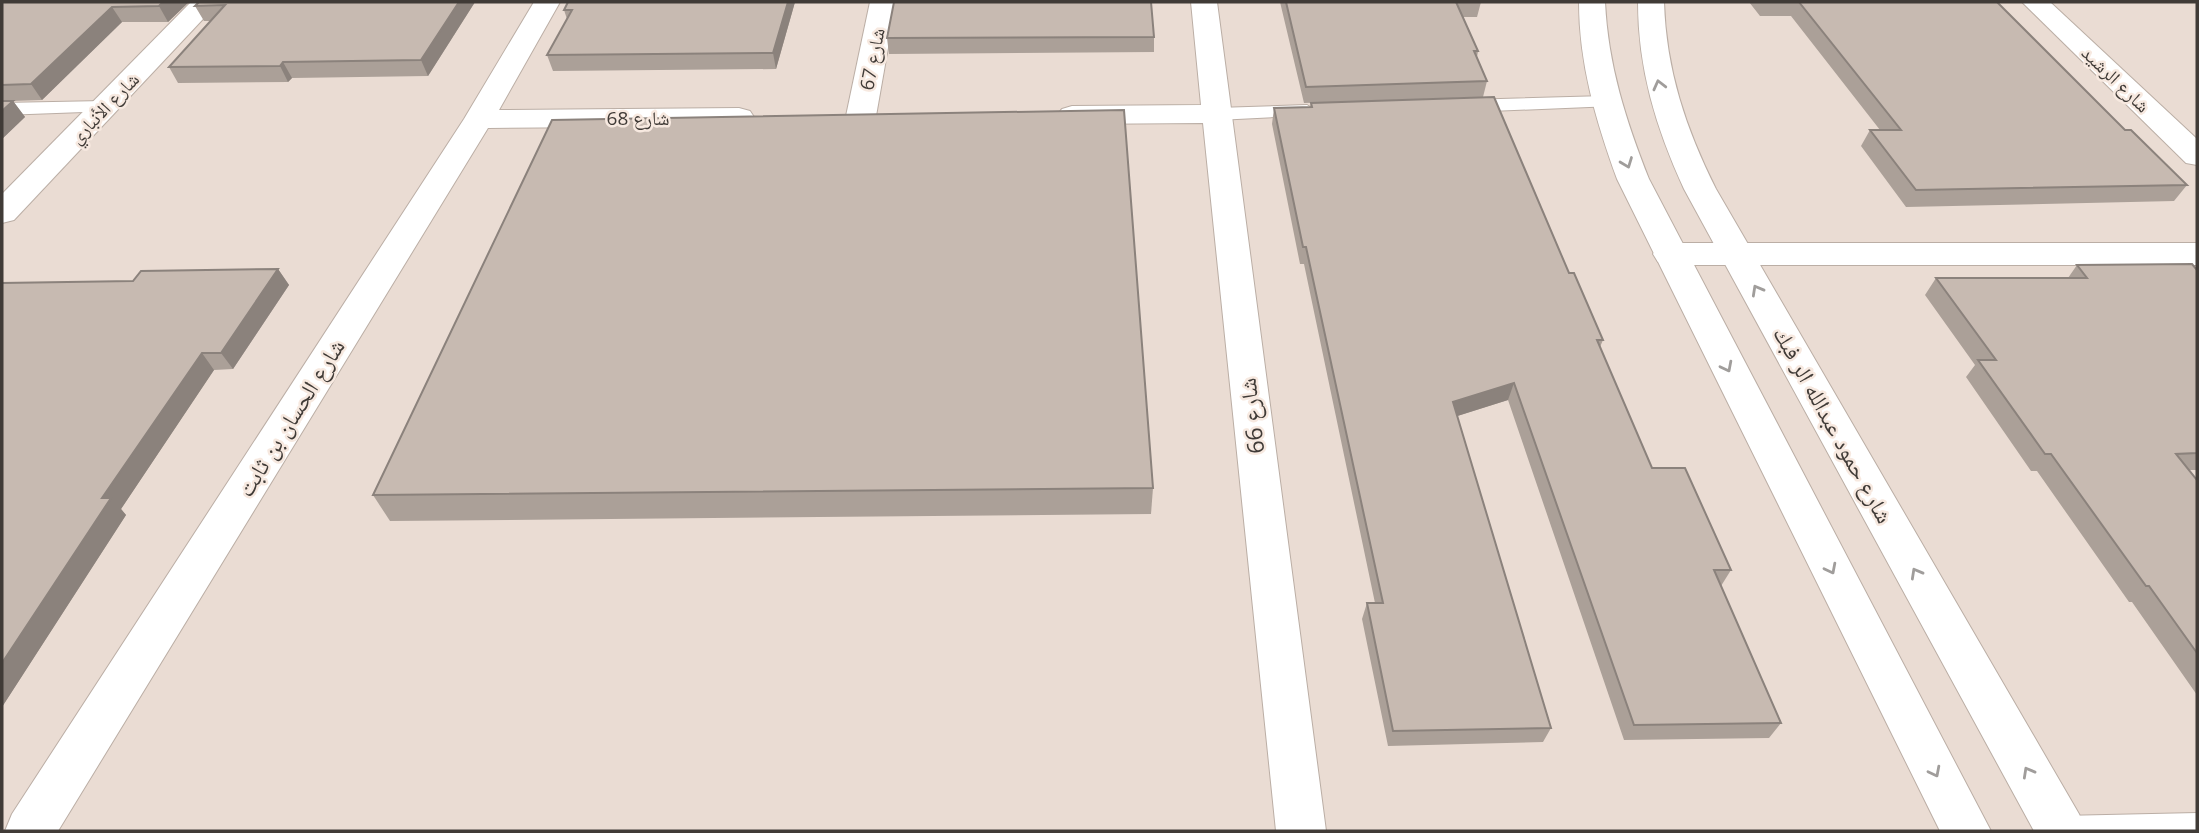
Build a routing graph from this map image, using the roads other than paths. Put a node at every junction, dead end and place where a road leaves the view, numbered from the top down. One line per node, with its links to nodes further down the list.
1 (206, 2): 9 (street, شارع الأنباري)
2 (547, 2): 17 (street, شارع الحسان بن ثابت)
3 (883, 2): 15 (street, شارع 67)
4 (1203, 2): 13 (street, شارع 66)
5 (1592, 2): 8 (street)
6 (1651, 2): 21 (street, شارع حمود عبدالله الر فبك, one-way to 6)
7 (2035, 2): 18 (street, شارع الرشيد)
8 (1606, 102): 10 (lane); 20 (street, one-way to 20)
9 (104, 107): 11 (lane); 19 (street, شارع الأنباري)
10 (1453, 107)
11 (2, 109)
12 (1328, 110): 13 (lane)
13 (1217, 114): 14 (street); 25 (street, شارع 66)
14 (1039, 115)
15 (861, 116)
16 (766, 117): 17 (street, شارع 68)
17 (479, 119): 24 (street, شارع الحسان بن ثابت)
18 (2197, 156)
19 (2, 214)
20 (1670, 254): 21 (street); 26 (street, one-way to 26)
21 (1737, 254): 22 (street); 27 (street, شارع حمود عبدالله الر فبك, one-way to 21)
22 (2197, 254)
23 (2197, 828): 27 (lane)
24 (30, 831)
25 (1301, 831)
26 (1966, 831)
27 (2061, 831)

